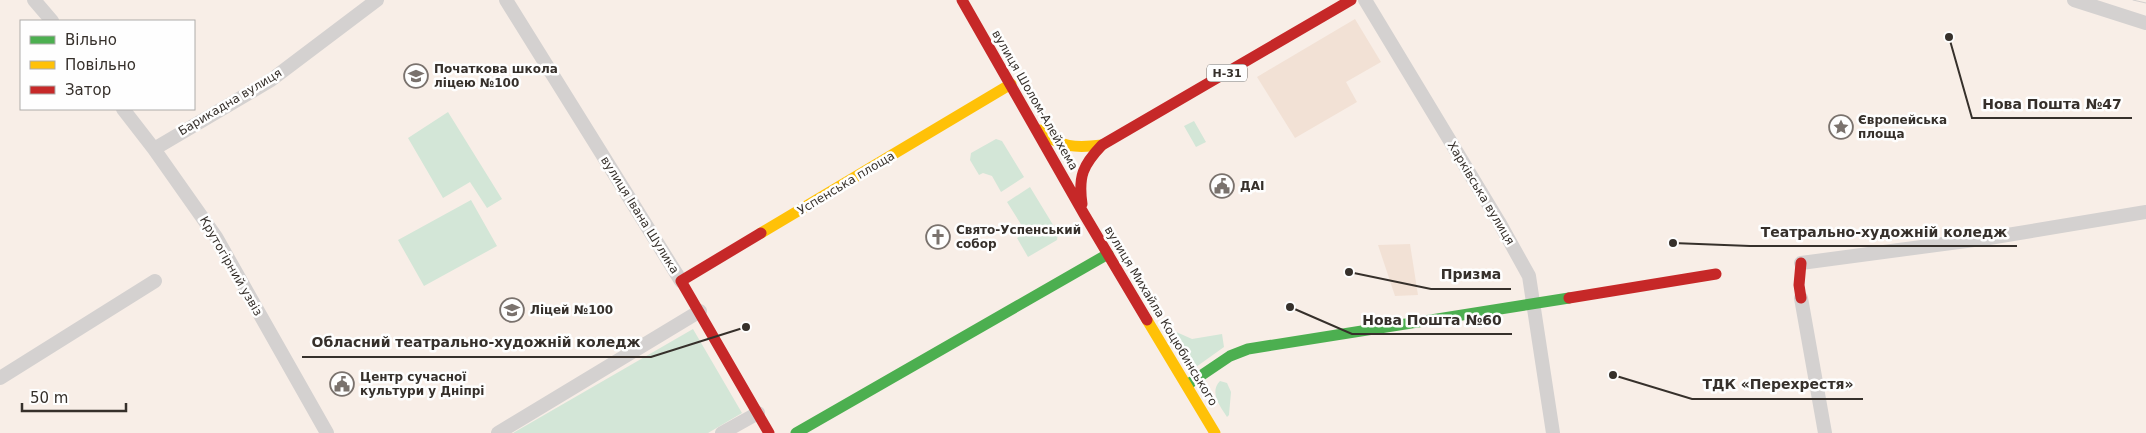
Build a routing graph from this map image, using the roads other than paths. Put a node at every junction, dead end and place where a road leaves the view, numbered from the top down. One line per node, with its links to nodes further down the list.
1 (34, 0): 8 (street)
2 (377, 0): 14 (street, Барикадна вулиця)
3 (506, 0): 21 (street, вулиця Івана Шулика)
4 (962, 0): 10 (street, вулиця Шолом-Алейхема / Н-31)
5 (1351, 0): 13 (street, Н-31)
6 (1365, 0): 23 (street, Харківська вулиця)
7 (2074, 0): 9 (street)
8 (51, 20)
9 (2146, 23)
10 (1011, 84): 12 (street, вулиця Шолом-Алейхема / Н-31); 21 (street, Успенська площа)
11 (124, 110): 14 (street, Крутогірний узвіз)
12 (1034, 124): 13 (street); 16 (street, вулиця Шолом-Алейхема / Н-31)
13 (1102, 145): 16 (street, Н-31)
14 (154, 149): 28 (street, Крутогірний узвіз)
15 (2146, 212): 18 (street)
16 (1084, 214): 17 (street, вулиця Михайла Коцюбинського / Н-31)
17 (1108, 254): 26 (street, вулиця Михайла Коцюбинського / Н-31); 32 (street)
18 (1801, 263): 22 (street)
19 (1716, 274): 23 (street)
20 (155, 281): 25 (street)
21 (681, 281): 24 (street, вулиця Івана Шулика)
22 (1801, 298): 35 (street)
23 (1534, 303): 26 (street); 34 (street, Харківська вулиця)
24 (700, 311): 27 (street, вулиця Івана Шулика); 29 (street)
25 (0, 378)
26 (1187, 385): 33 (street, вулиця Михайла Коцюбинського / Н-31)
27 (758, 413): 30 (street); 31 (street, вулиця Івана Шулика)
28 (327, 433)
29 (498, 433)
30 (722, 433)
31 (769, 433)
32 (796, 433)
33 (1215, 433)
34 (1554, 433)
35 (1825, 433)

